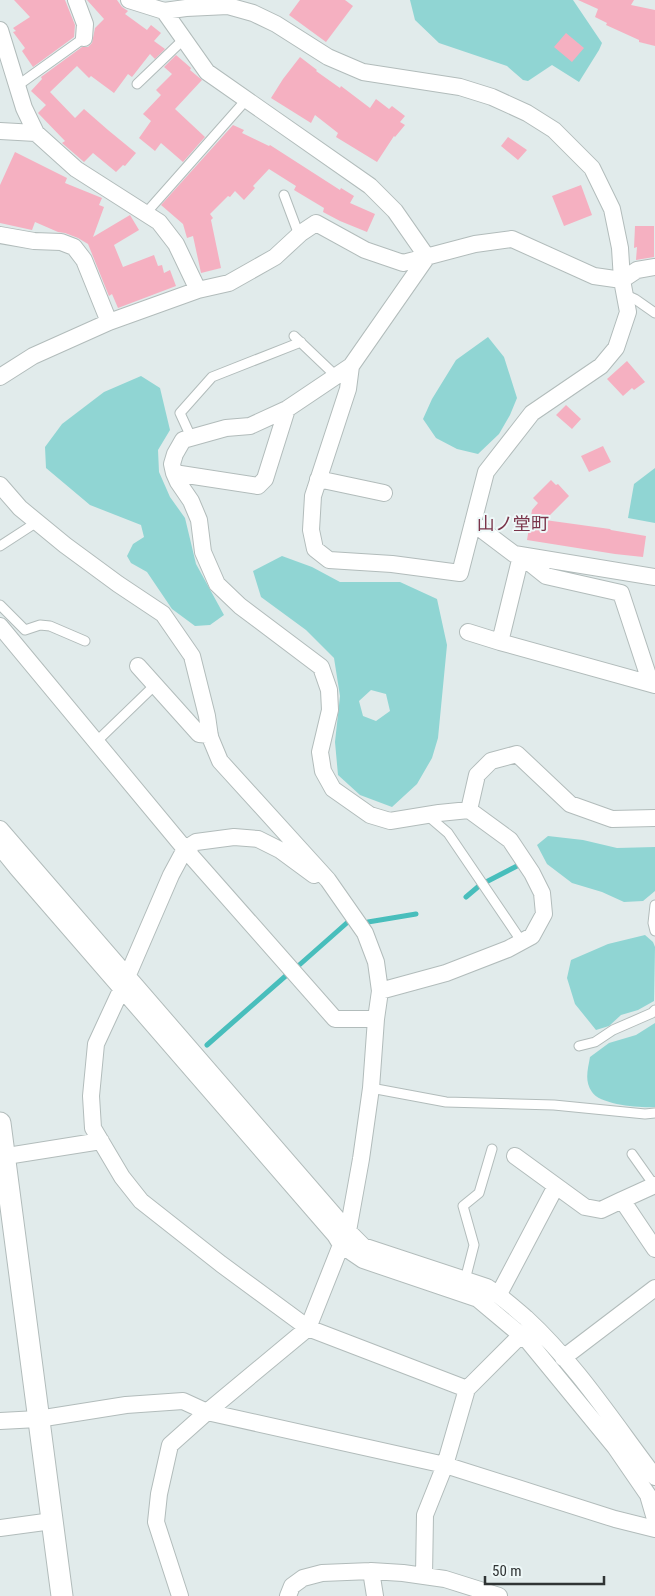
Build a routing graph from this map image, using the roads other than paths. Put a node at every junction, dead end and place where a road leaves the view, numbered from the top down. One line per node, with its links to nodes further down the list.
1 (76, 0): 5 (street)
2 (129, 0): 3 (street)
3 (164, 11): 6 (street); 18 (street)
4 (0, 30): 8 (street)
5 (84, 38): 8 (lane)
6 (184, 39): 7 (lane); 9 (street)
7 (137, 84)
8 (17, 86): 11 (street)
9 (246, 100): 13 (lane); 16 (street)
10 (0, 131): 11 (street)
11 (36, 133): 13 (street)
12 (284, 195): 15 (lane)
13 (146, 214): 19 (street)
14 (0, 235): 21 (street)
15 (299, 235): 16 (street); 19 (street)
16 (427, 257): 18 (street); 22 (street)
17 (655, 267): 18 (street)
18 (623, 287): 20 (lane); 32 (street)
19 (198, 290): 21 (street)
20 (655, 313)
21 (109, 322): 24 (street)
22 (351, 366): 23 (street); 28 (street)
23 (336, 376): 25 (street); 26 (lane)
24 (0, 377)
25 (287, 409): 26 (street); 27 (street)
26 (191, 438): 27 (street)
27 (174, 473): 47 (street)
28 (318, 479): 30 (street); 32 (street)
29 (0, 485): 31 (street)
30 (384, 493)
31 (37, 522): 33 (lane); 44 (street)
32 (473, 523): 34 (street)
33 (0, 546)
34 (521, 556): 35 (street); 40 (street); 42 (street)
35 (655, 577)
36 (0, 605): 39 (lane)
37 (468, 632): 40 (street)
38 (2, 634): 45 (street)
39 (85, 641)
40 (500, 642): 42 (street)
41 (138, 666): 43 (street)
42 (652, 682)
43 (155, 685): 44 (street); 45 (lane)
44 (210, 735): 52 (street)
45 (96, 742): 51 (street)
46 (469, 810): 47 (street); 48 (street); 55 (street)
47 (428, 815): 55 (lane)
48 (655, 818)
49 (0, 828): 56 (street)
50 (0, 847): 56 (street)
51 (185, 849): 52 (street); 56 (street); 59 (street)
52 (328, 880): 57 (street)
53 (655, 905): 54 (lane)
54 (655, 932)
55 (522, 942): 57 (street)
56 (124, 983): 64 (street); 72 (street)
57 (380, 991): 59 (street)
58 (655, 1010): 60 (lane)
59 (376, 1019): 61 (street)
60 (579, 1046)
61 (371, 1088): 62 (lane); 72 (street)
62 (655, 1112)
63 (0, 1123): 68 (street)
64 (101, 1141): 68 (street); 77 (street)
65 (492, 1149): 74 (lane)
66 (632, 1154): 69 (lane)
67 (515, 1156): 70 (street)
68 (3, 1157): 82 (street)
69 (655, 1185): 71 (street)
70 (556, 1186): 71 (street); 76 (street)
71 (622, 1200): 73 (street)
72 (344, 1238): 74 (street); 77 (street); 78 (street)
73 (655, 1249)
74 (465, 1280): 76 (street)
75 (655, 1288): 79 (street)
76 (500, 1294): 79 (street)
77 (308, 1328): 80 (street); 81 (street)
78 (520, 1336): 80 (street); 86 (street)
79 (563, 1358): 85 (street)
80 (467, 1389): 84 (street)
81 (207, 1412): 82 (street); 84 (street); 93 (street)
82 (38, 1419): 83 (street); 87 (street)
83 (0, 1422)
84 (445, 1465): 89 (street); 91 (street)
85 (655, 1476)
86 (655, 1519)
87 (52, 1521): 88 (street); 92 (street)
88 (0, 1528)
89 (655, 1529)
90 (371, 1571): 91 (street); 94 (street); 95 (street)
91 (424, 1576): 96 (street)
92 (62, 1596)
93 (180, 1596)
94 (288, 1596)
95 (375, 1596)
96 (499, 1596)

